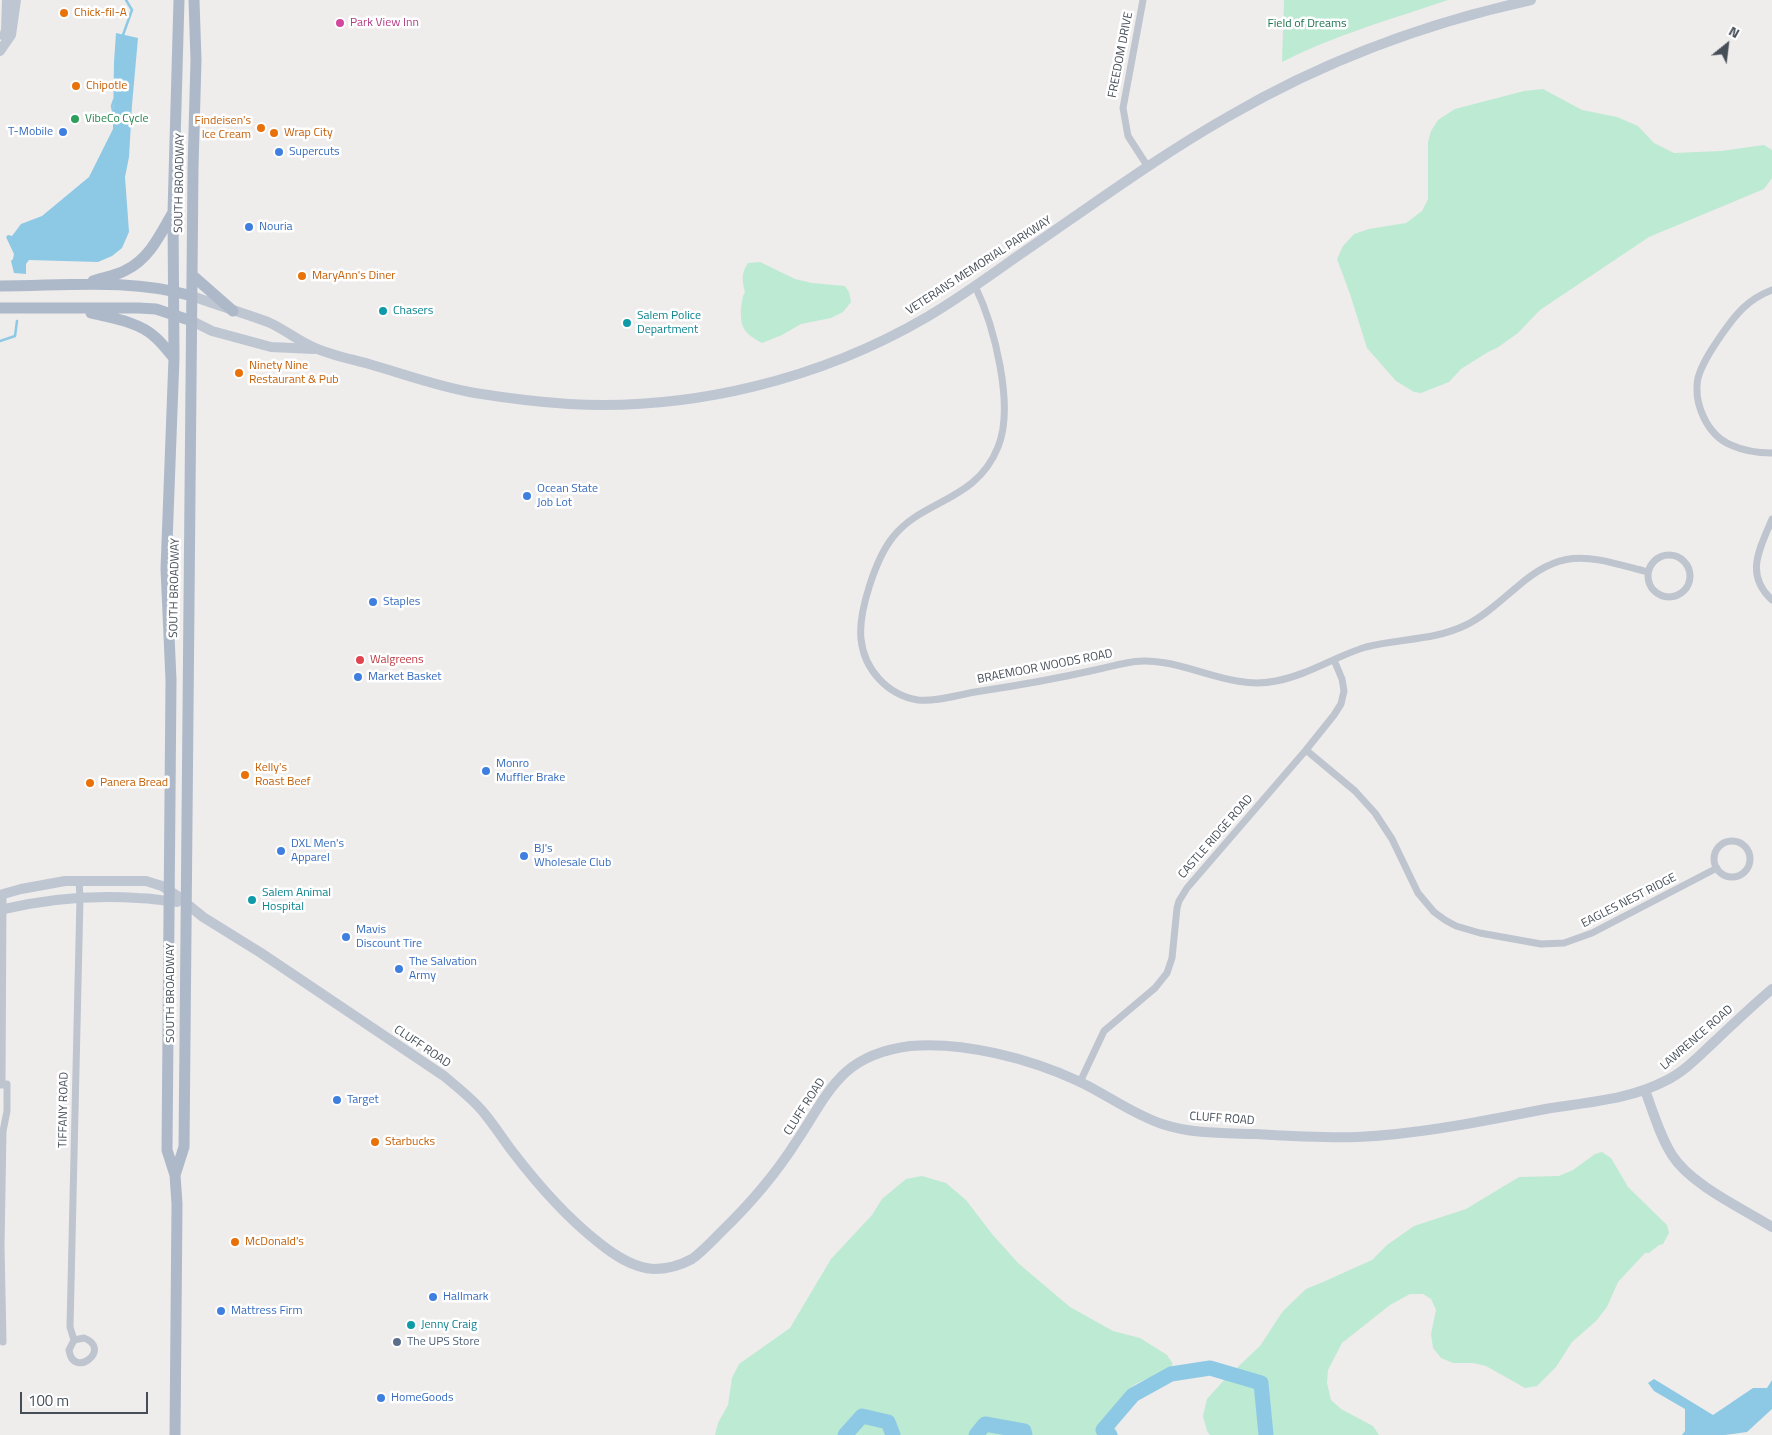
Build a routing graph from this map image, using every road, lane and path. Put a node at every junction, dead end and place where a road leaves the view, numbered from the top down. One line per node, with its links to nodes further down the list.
1 (7, 0): 7 (street)
2 (16, 0): 7 (street)
3 (179, 0): 9 (main road, SOUTH BROADWAY)
4 (194, 0): 10 (main road, SOUTH BROADWAY)
5 (1143, 0): 8 (street, FREEDOM DRIVE)
6 (1531, 0): 8 (street, VETERANS MEMORIAL PARKWAY)
7 (0, 50)
8 (1148, 167): 13 (street, VETERANS MEMORIAL PARKWAY)
9 (173, 212): 11 (main road); 15 (main road, SOUTH BROADWAY)
10 (192, 275): 16 (main road, SOUTH BROADWAY); 19 (main road)
11 (81, 285): 12 (main road); 15 (main road)
12 (0, 286)
13 (975, 286): 22 (street, VETERANS MEMORIAL PARKWAY); 28 (street, BRAEMOOR WOODS ROAD)
14 (1772, 290): 24 (street)
15 (174, 291): 16 (main road); 20 (main road, SOUTH BROADWAY)
16 (192, 296): 19 (street, VETERANS MEMORIAL PARKWAY); 21 (main road, SOUTH BROADWAY)
17 (0, 308): 18 (main road)
18 (72, 308): 20 (main road); 23 (main road)
19 (233, 311): 22 (street, VETERANS MEMORIAL PARKWAY)
20 (174, 314): 21 (main road); 23 (main road, SOUTH BROADWAY)
21 (192, 321): 22 (street, VETERANS MEMORIAL PARKWAY); 36 (main road, SOUTH BROADWAY)
22 (315, 348)
23 (174, 358): 32 (main road, SOUTH BROADWAY)
24 (1772, 453)
25 (1772, 519): 27 (street)
26 (1648, 572): 26 (street); 28 (street, BRAEMOOR WOODS ROAD)
27 (1772, 600)
28 (1334, 660): 29 (street, CASTLE RIDGE ROAD)
29 (1306, 750): 30 (street, EAGLES NEST RIDGE); 39 (street, CASTLE RIDGE ROAD)
30 (1717, 868): 30 (street)
31 (78, 880): 32 (street); 33 (street); 34 (street, TIFFANY ROAD)
32 (169, 889): 35 (main road, SOUTH BROADWAY); 36 (street, CLUFF ROAD)
33 (2, 895): 37 (street)
34 (80, 898): 35 (street); 37 (street); 46 (street, TIFFANY ROAD)
35 (169, 902): 36 (street); 43 (main road, SOUTH BROADWAY)
36 (185, 902): 39 (street, CLUFF ROAD); 43 (main road, SOUTH BROADWAY)
37 (2, 910): 40 (street)
38 (1772, 989): 41 (street, LAWRENCE ROAD)
39 (1080, 1082): 41 (street, CLUFF ROAD)
40 (3, 1084): 42 (street)
41 (1645, 1090): 44 (street)
42 (1, 1129): 45 (street)
43 (174, 1175): 48 (main road, SOUTH BROADWAY)
44 (1772, 1227)
45 (0, 1246): 47 (street)
46 (74, 1340)
47 (3, 1342)
48 (175, 1435)

